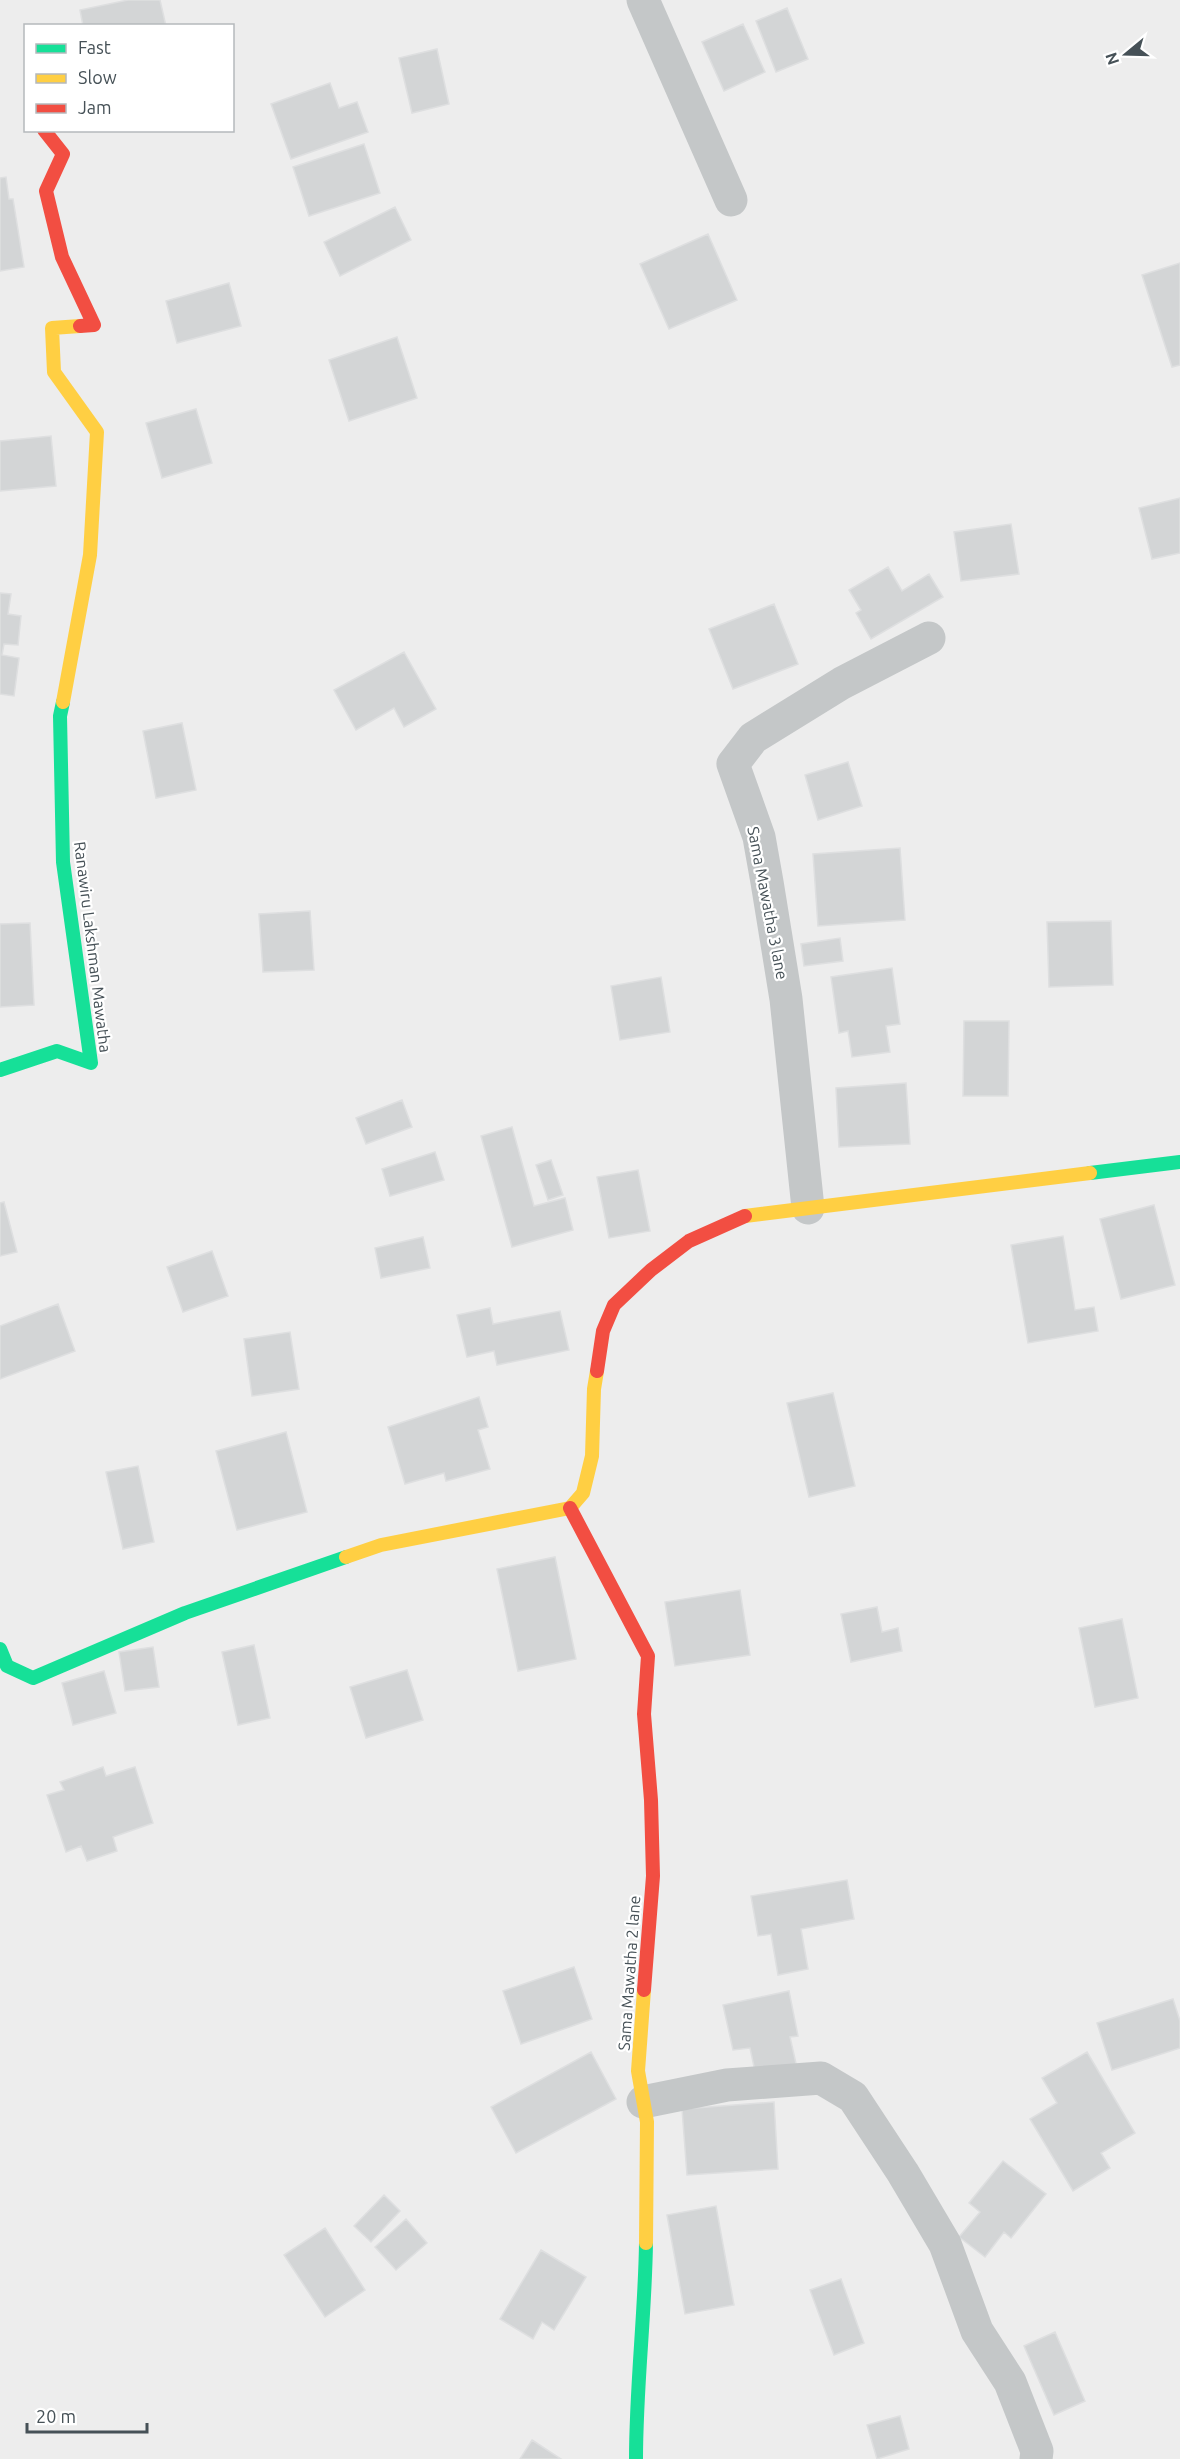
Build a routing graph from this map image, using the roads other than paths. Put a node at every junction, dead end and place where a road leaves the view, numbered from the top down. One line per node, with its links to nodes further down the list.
1 (643, 0): 3 (street)
2 (46, 132): 5 (street, Ranawiru Lakshman Mawatha)
3 (731, 200)
4 (929, 638): 7 (street, Sama Mawatha 3 lane)
5 (0, 1070)
6 (1180, 1162): 7 (street)
7 (808, 1208): 8 (street)
8 (570, 1508): 9 (street); 10 (street, Sama Mawatha 2 lane)
9 (0, 1649)
10 (643, 2102): 11 (street, Sama Mawatha 2 lane); 12 (street)
11 (636, 2459)
12 (1036, 2459)

